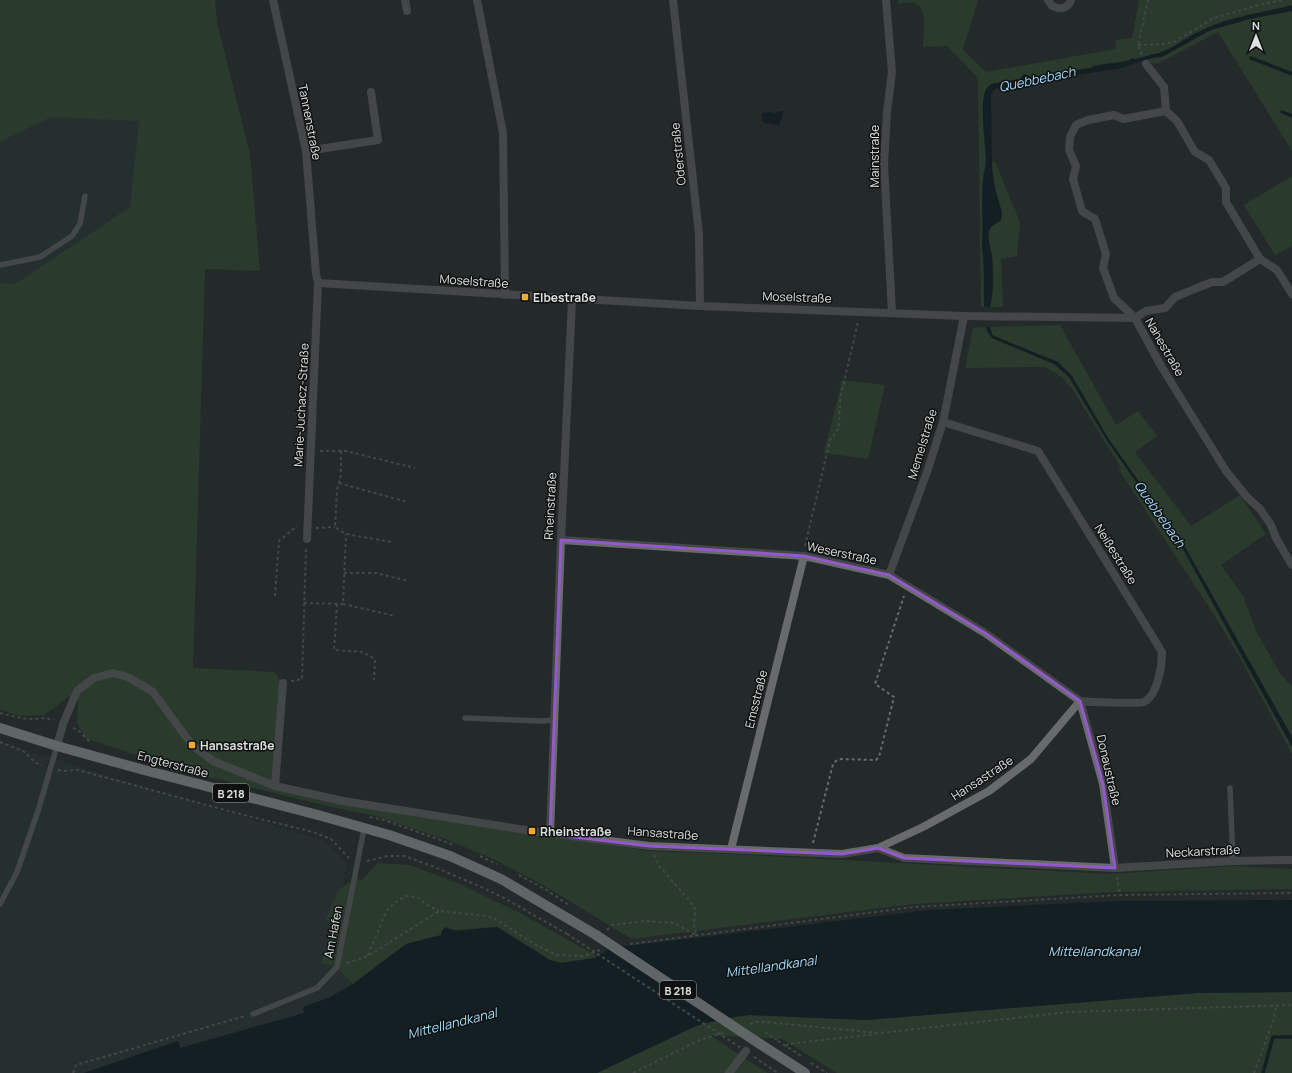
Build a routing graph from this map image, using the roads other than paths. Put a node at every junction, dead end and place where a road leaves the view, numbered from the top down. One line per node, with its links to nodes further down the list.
1 (273, 0): 12 (street, Tannenstraße)
2 (405, 0): 8 (street)
3 (477, 0): 19 (street)
4 (672, 0): 21 (street, Oderstraße)
5 (886, 0): 22 (street, Mainstraße)
6 (1048, 0): 7 (street)
7 (1071, 0)
8 (407, 11)
9 (1146, 64): 11 (street)
10 (371, 92): 12 (street)
11 (1166, 111): 14 (street); 24 (street, Nahestraße)
12 (306, 151): 16 (street, Tannenstraße)
13 (85, 196): 15 (lane)
14 (1260, 259): 18 (street); 24 (street, Moselstraße)
15 (0, 265)
16 (316, 274): 17 (street, Marie-Juchacz-Straße)
17 (318, 283): 19 (street, Moselstraße); 26 (street, Marie-Juchacz-Straße)
18 (1292, 294)
19 (505, 295): 20 (street, Moselstraße)
20 (572, 300): 21 (street, Moselstraße); 27 (street, Rheinstraße)
21 (700, 306): 22 (street, Moselstraße)
22 (892, 312): 23 (street, Moselstraße)
23 (964, 316): 24 (street, Moselstraße); 25 (street, Memelstraße)
24 (1135, 318): 29 (street, Nahestraße)
25 (943, 422): 30 (street, Memelstraße); 32 (street, Neißestraße)
26 (307, 539)
27 (561, 540): 28 (street, Weserstraße); 34 (street, Rheinstraße)
28 (804, 556): 30 (street, Weserstraße); 42 (street, Emsstraße)
29 (1292, 565)
30 (889, 575): 32 (street, Weserstraße)
31 (282, 683): 37 (street)
32 (1080, 701): 41 (street, Hansastraße); 45 (street, Donaustraße)
33 (465, 718): 34 (lane)
34 (554, 720): 40 (street, Rheinstraße)
35 (0, 728): 36 (main road, Engterstraße / B 218)
36 (57, 746): 37 (street, Hansastraße); 39 (main road, Engterstraße / B 218); 46 (lane)
37 (275, 786): 40 (street, Hansastraße)
38 (1230, 788): 44 (lane)
39 (364, 829): 47 (lane, Am Hafen); 50 (main road, B 218, bridge)
40 (550, 834): 42 (street, Hansastraße)
41 (878, 848): 42 (street, Hansastraße); 45 (street)
42 (731, 849)
43 (1292, 860): 44 (street, Neckarstraße)
44 (1233, 861): 45 (street, Neckarstraße)
45 (1115, 868)
46 (0, 904)
47 (253, 1014)
48 (745, 1051): 49 (street)
49 (729, 1073)
50 (805, 1073)

